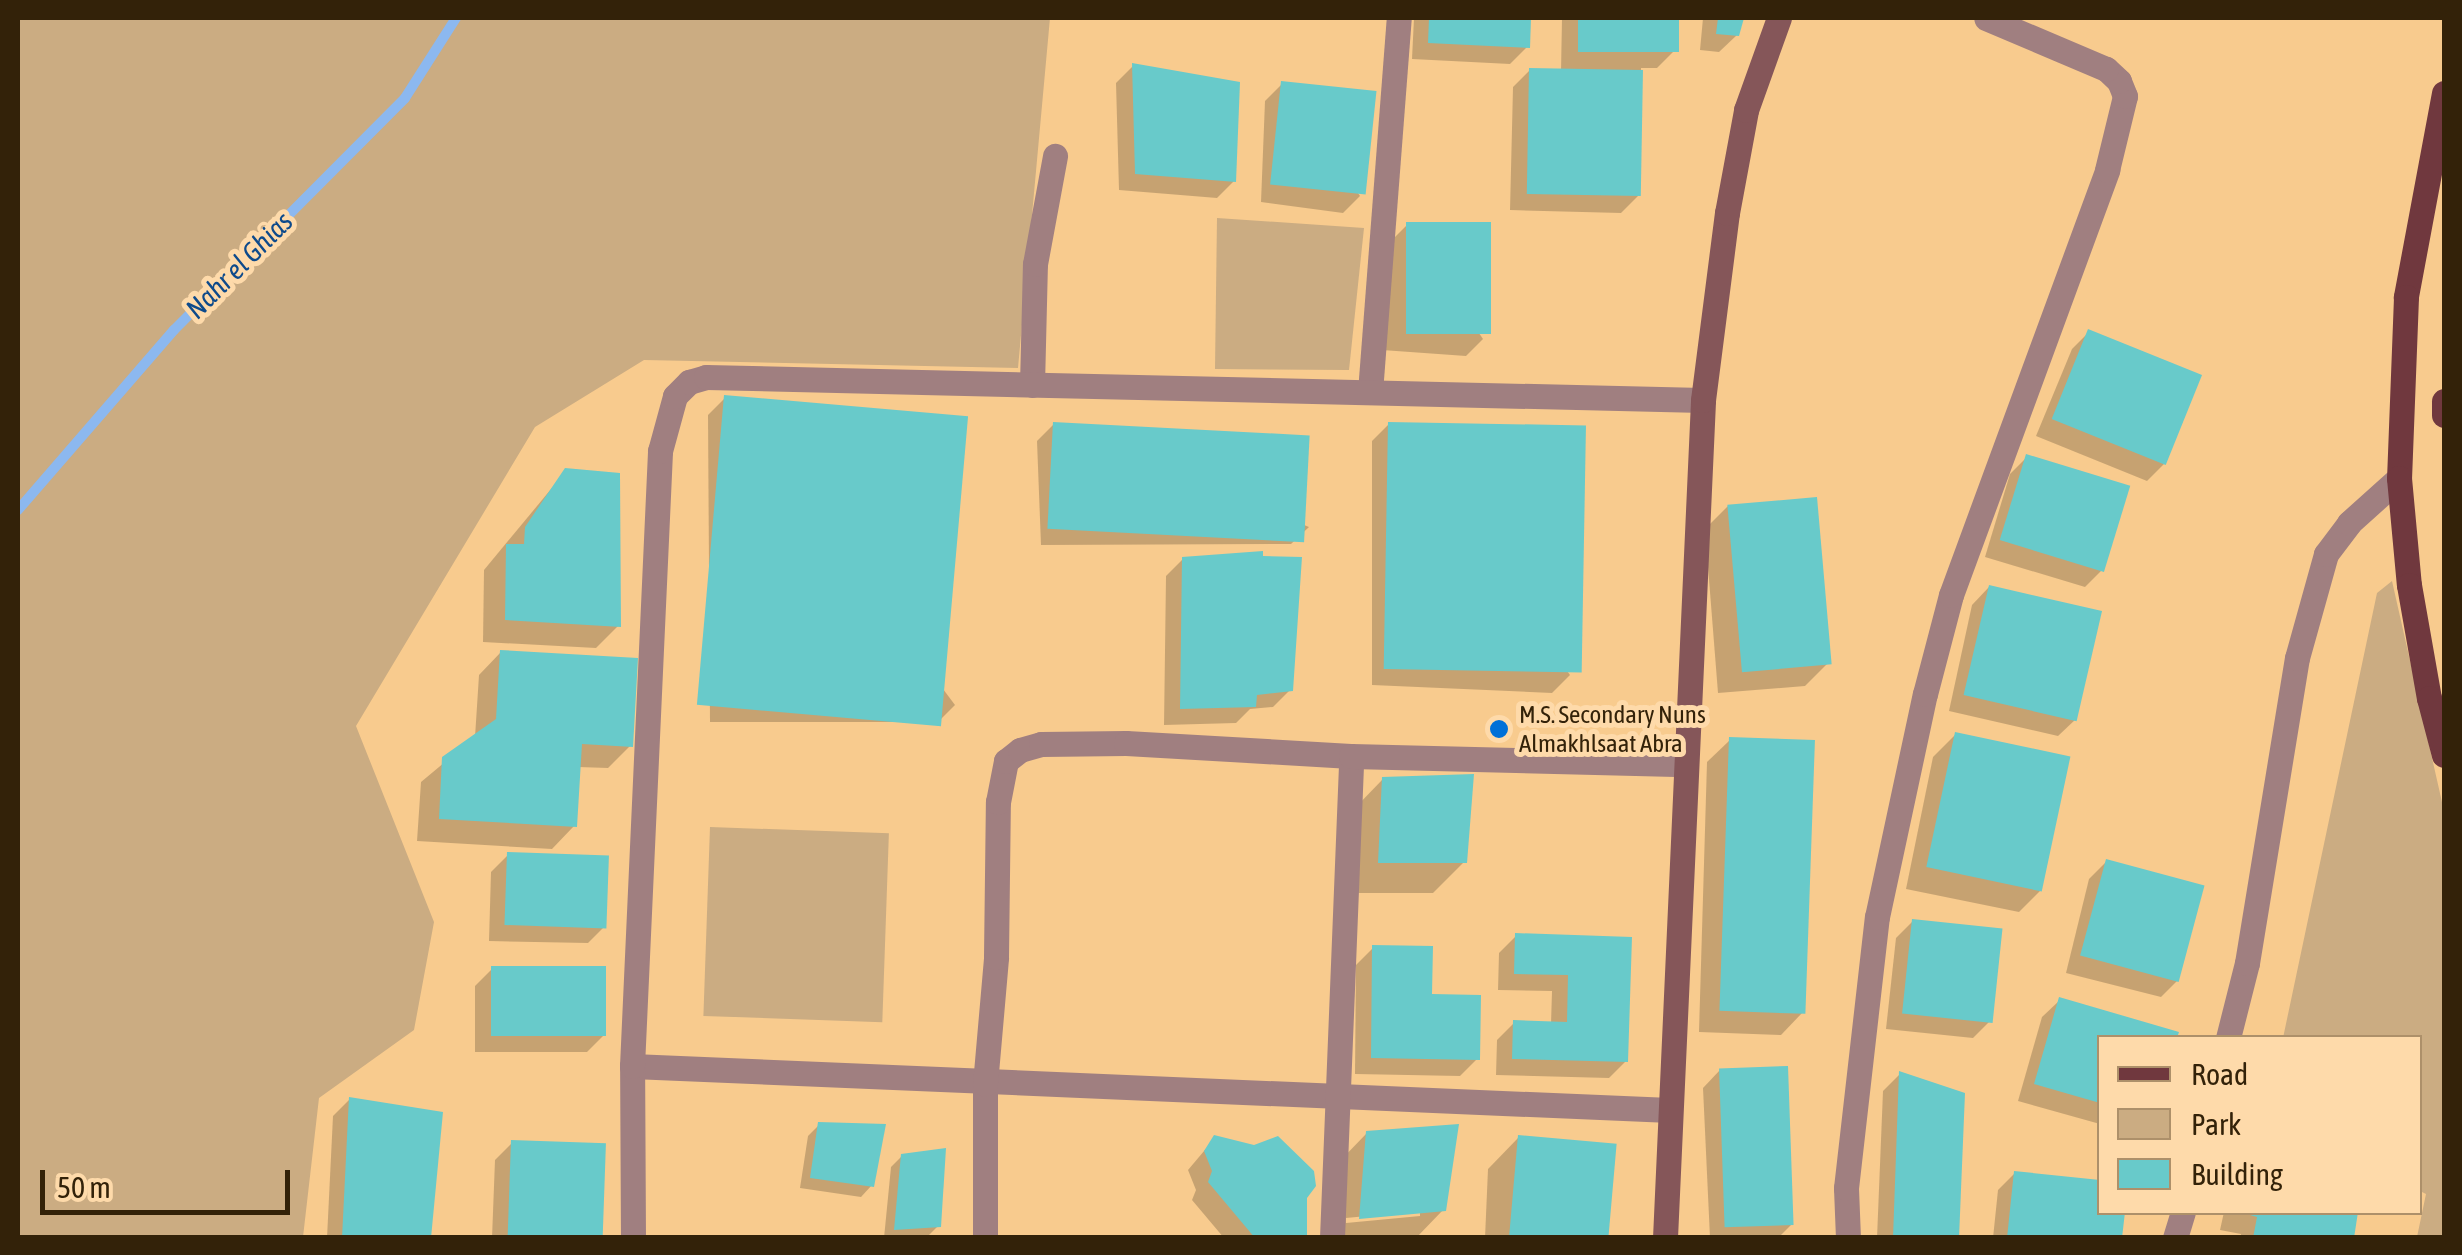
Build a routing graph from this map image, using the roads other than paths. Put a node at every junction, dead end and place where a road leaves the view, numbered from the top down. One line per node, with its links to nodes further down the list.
1 (1399, 18): 7 (street)
2 (1779, 18): 8 (main road)
3 (1986, 18): 24 (street)
4 (2444, 93): 11 (main road)
5 (1054, 156): 6 (street)
6 (1032, 384): 7 (street); 16 (street)
7 (1370, 392): 8 (street)
8 (1703, 400): 14 (main road)
9 (2444, 402): 10 (main road)
10 (2444, 415)
11 (2399, 478): 12 (main road); 15 (street)
12 (2444, 755)
13 (1352, 756): 14 (street); 17 (street); 18 (street)
14 (1686, 764): 19 (main road)
15 (2229, 1035)
16 (632, 1066): 17 (street); 20 (street)
17 (985, 1084): 18 (street); 21 (street)
18 (1336, 1097): 19 (street); 22 (street)
19 (1670, 1110): 23 (main road)
20 (633, 1238)
21 (985, 1238)
22 (1332, 1238)
23 (1665, 1238)
24 (1848, 1238)

